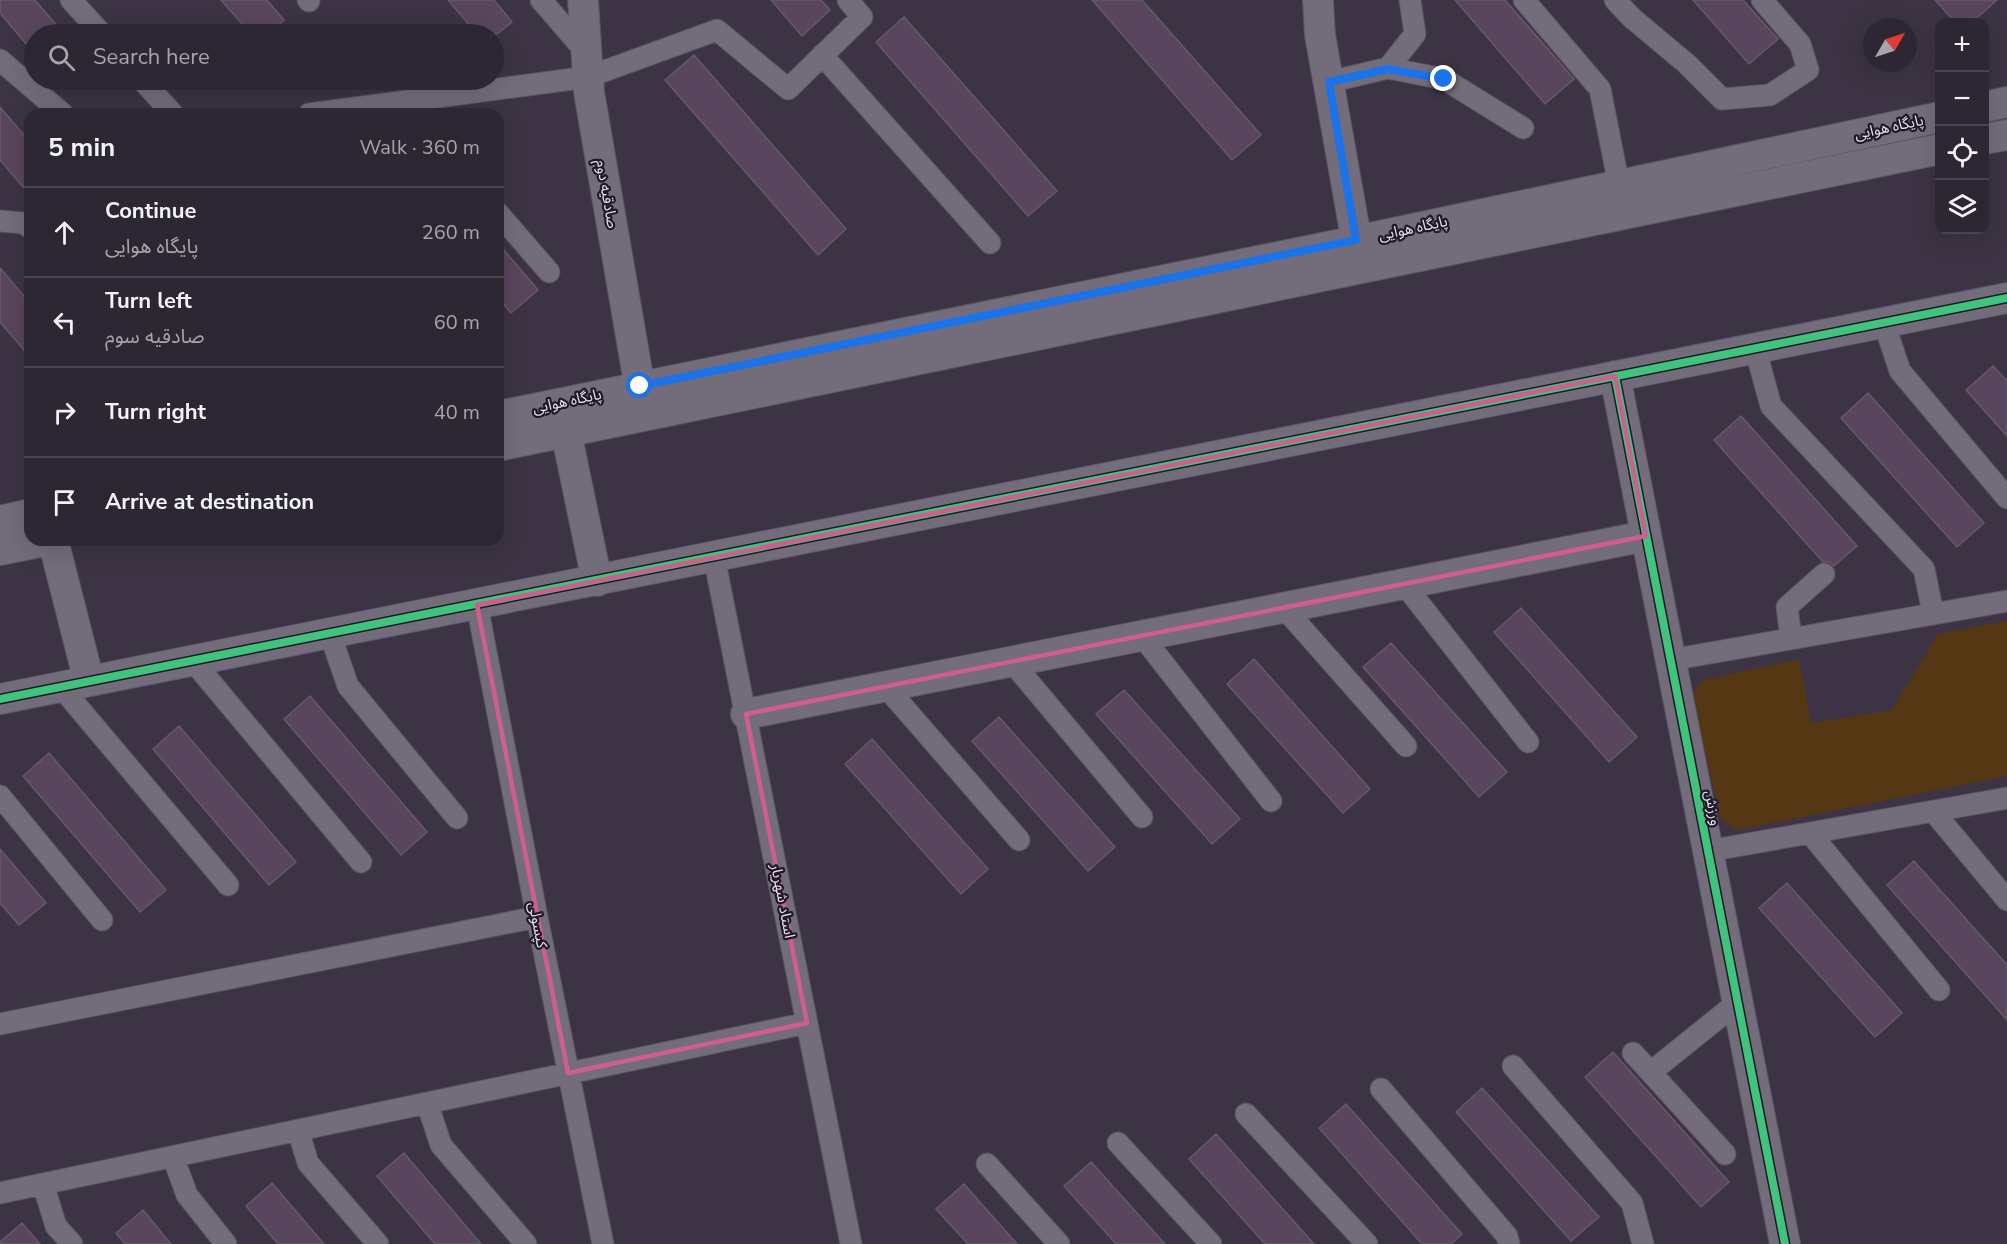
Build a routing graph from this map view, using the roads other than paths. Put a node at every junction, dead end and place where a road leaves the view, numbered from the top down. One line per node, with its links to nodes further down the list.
1 (71, 0): 10 (street)
2 (541, 0): 13 (street)
3 (583, 0): 13 (street, صادقیه دوم)
4 (848, 0): 11 (street)
5 (1318, 0): 16 (street)
6 (1410, 0): 14 (street)
7 (1524, 0): 32 (street)
8 (1615, 0): 9 (street)
9 (1762, 0)
10 (93, 24)
11 (822, 56): 13 (street); 36 (street)
12 (0, 60): 15 (street)
13 (587, 65): 17 (street); 43 (street, صادقیه دوم)
14 (1388, 69): 16 (street); 28 (street)
15 (24, 81)
16 (1329, 82): 37 (street)
17 (504, 87)
18 (35, 90): 24 (street)
19 (151, 90): 25 (street)
20 (491, 90): 22 (street)
21 (2007, 102): 23 (street)
22 (430, 106): 26 (street)
23 (1989, 106)
24 (56, 108)
25 (168, 108)
26 (400, 108)
27 (1935, 118): 32 (street, پایگاه هوایی)
28 (1523, 128)
29 (2007, 135): 30 (street)
30 (1989, 139)
31 (1935, 150): 37 (street, پایگاه هوایی)
32 (1619, 185): 37 (street, پایگاه هوایی)
33 (504, 220): 38 (street)
34 (0, 221): 35 (street)
35 (24, 224)
36 (990, 243)
37 (1359, 254): 43 (street, پایگاه هوایی); 45 (street, پایگاه هوایی)
38 (549, 272)
39 (2007, 298): 40 (street)
40 (1884, 323): 41 (street); 48 (street)
41 (1755, 348): 42 (street); 62 (street)
42 (1615, 376): 51 (street, ورزش); 55 (street)
43 (640, 386): 44 (street, پایگاه هوایی); 45 (street, صادقیه دوم)
44 (504, 415)
45 (645, 415): 46 (street, پایگاه هوایی)
46 (566, 432): 47 (street, پایگاه هوایی); 57 (street)
47 (504, 445)
48 (2007, 498)
49 (24, 515): 50 (street)
50 (0, 521)
51 (1646, 536): 58 (street); 66 (street, ورزش)
52 (24, 545): 54 (street)
53 (53, 546): 69 (street)
54 (0, 550)
55 (714, 558): 57 (street); 72 (street, استاد شهریار)
56 (1824, 574): 65 (street)
57 (597, 581): 60 (street)
58 (1404, 584): 61 (street); 73 (street)
59 (2007, 601): 62 (street)
60 (477, 605): 63 (street); 87 (street, کپسولی)
61 (1284, 608): 64 (street); 74 (street)
62 (1933, 614): 65 (street)
63 (330, 634): 67 (street); 80 (street)
64 (1142, 636): 68 (street); 77 (street)
65 (1791, 638): 66 (street)
66 (1670, 660): 83 (street, ورزش)
67 (193, 661): 69 (street); 84 (street)
68 (1012, 662): 70 (street); 79 (street)
69 (75, 684): 71 (street); 85 (street)
70 (886, 687): 72 (street); 82 (street)
71 (0, 699)
72 (746, 714): 91 (street, استاد شهریار)
73 (1527, 742)
74 (1406, 746)
75 (0, 796): 88 (street)
76 (2007, 798): 78 (street)
77 (1271, 801)
78 (1933, 811): 81 (street); 86 (street)
79 (1142, 817)
80 (457, 818)
81 (1810, 833): 83 (street); 89 (street)
82 (1019, 840)
83 (1708, 851): 90 (street, ورزش)
84 (361, 862)
85 (228, 885)
86 (2007, 900)
87 (537, 917): 92 (street); 96 (street, کپسولی)
88 (102, 920)
89 (1939, 990)
90 (1738, 1002): 95 (street); 118 (street, ورزش)
91 (807, 1023): 96 (street); 112 (street, استاد شهریار)
92 (0, 1024)
93 (1633, 1053): 95 (street)
94 (1513, 1066): 117 (street)
95 (1651, 1072): 102 (street)
96 (568, 1073): 98 (street); 111 (street, کپسولی)
97 (1381, 1089): 116 (street)
98 (428, 1103): 100 (street); 110 (street)
99 (1246, 1114): 115 (street)
100 (298, 1130): 103 (street); 109 (street)
101 (1118, 1143): 114 (street)
102 (1725, 1154)
103 (173, 1157): 105 (street); 108 (street)
104 (987, 1164): 113 (street)
105 (43, 1184): 106 (street); 107 (street)
106 (0, 1193)
107 (72, 1244)
108 (226, 1244)
109 (378, 1244)
110 (526, 1244)
111 (603, 1244)
112 (851, 1244)
113 (1059, 1244)
114 (1212, 1244)
115 (1367, 1244)
116 (1509, 1244)
117 (1643, 1244)
118 (1785, 1244)

